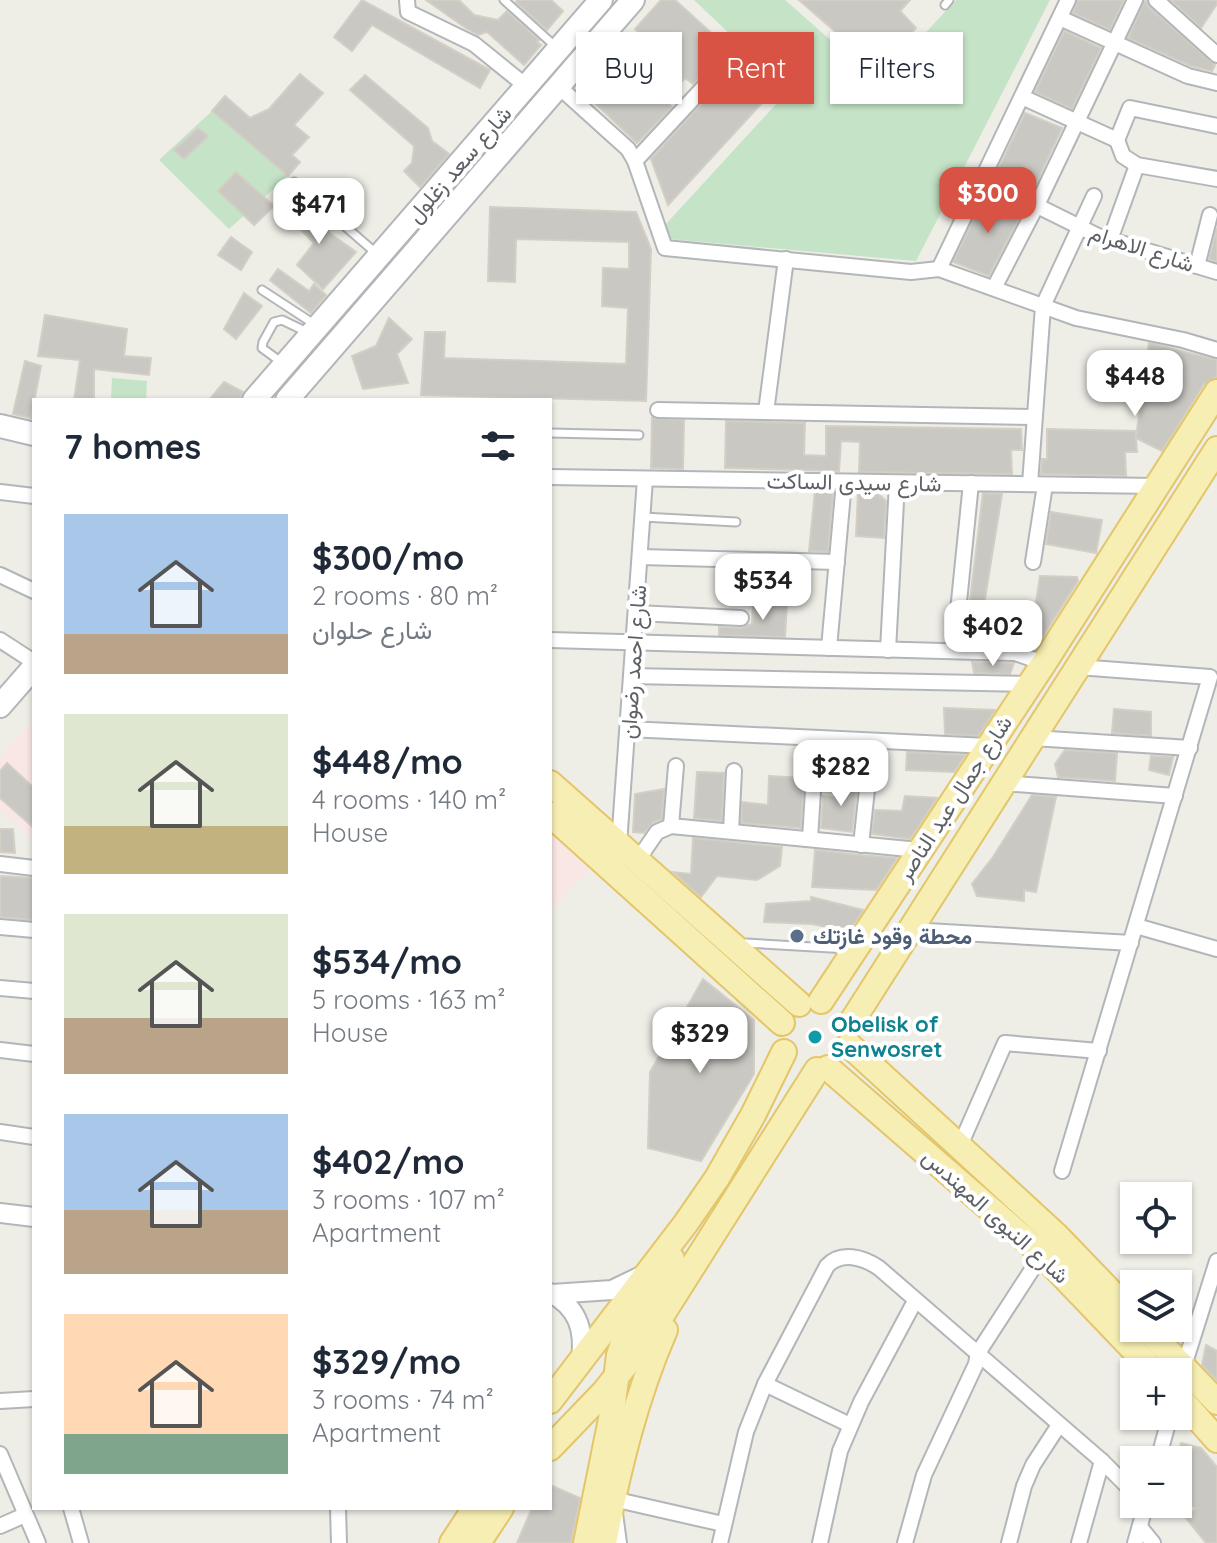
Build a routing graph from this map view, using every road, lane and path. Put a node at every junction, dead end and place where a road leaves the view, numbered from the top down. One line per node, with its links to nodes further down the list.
1 (407, 0): 14 (street)
2 (504, 0): 10 (lane)
3 (601, 0): 10 (main road, شارع سعد زغلول)
4 (633, 0): 13 (main road, شارع سعد زغلول)
5 (1068, 0): 8 (street)
6 (1135, 0): 9 (street)
7 (1156, 0): 11 (street)
8 (1060, 18): 9 (street); 16 (street)
9 (1114, 42): 12 (street); 17 (street)
10 (558, 49): 14 (main road, شارع سعد زغلول)
11 (1217, 55)
12 (1217, 83)
13 (557, 85): 20 (street); 34 (main road, شارع سعد زغلول)
14 (526, 86): 30 (main road, شارع سعد زغلول)
15 (698, 93): 20 (street)
16 (1022, 97): 17 (street); 22 (street)
17 (1076, 122): 19 (street); 26 (street)
18 (1217, 126): 19 (street)
19 (1117, 140): 21 (street)
20 (635, 161): 31 (street)
21 (1137, 165): 23 (street); 29 (street)
22 (983, 179): 26 (street, شارع الاهرام); 33 (street)
23 (1217, 179)
24 (294, 182): 30 (lane)
25 (1094, 196): 28 (street)
26 (1037, 205): 28 (street, شارع الاهرام); 36 (street)
27 (1210, 215): 32 (street)
28 (1080, 227): 29 (street, شارع الاهرام); 38 (street)
29 (1110, 240): 32 (street, شارع الاهرام)
30 (379, 256): 34 (main road); 39 (main road, شارع سعد زغلول)
31 (786, 259): 33 (street); 46 (street)
32 (1197, 266): 35 (street, شارع الاهرام)
33 (939, 269): 36 (street)
34 (398, 272): 44 (main road, شارع سعد زغلول)
35 (1217, 272)
36 (994, 288): 38 (street)
37 (262, 290): 39 (lane)
38 (1043, 306): 40 (street); 47 (street)
39 (314, 330): 41 (main road, شارع سعد زغلول); 41 (lane)
40 (1217, 350)
41 (285, 364): 43 (main road, شارع سعد زغلول)
42 (1217, 392): 62 (main road, شارع جمال عبد الناصر)
43 (256, 398)
44 (289, 398)
45 (658, 410): 46 (street)
46 (766, 412): 47 (street)
47 (1034, 417): 60 (street)
48 (0, 426): 51 (main road)
49 (552, 433): 53 (lane)
50 (0, 434): 52 (street)
51 (32, 434)
52 (32, 434)
53 (639, 435)
54 (1217, 449): 83 (main road, شارع جمال عبد الناصر)
55 (552, 477): 56 (street, شارع سيدى الساكت)
56 (645, 479): 57 (street, شارع سيدى الساكت); 65 (street, شارع احمد رضوان)
57 (844, 482): 58 (street, شارع سيدى الساكت); 68 (street)
58 (897, 483): 59 (street, شارع سيدى الساكت); 78 (street)
59 (971, 483): 60 (street, شارع سيدى الساكت); 79 (street)
60 (1030, 484): 61 (street, شارع سيدى الساكت)
61 (1045, 485): 62 (street, شارع سيدى الساكت); 69 (street)
62 (1157, 486): 80 (main road, شارع جمال عبد الناصر)
63 (0, 492): 64 (street)
64 (32, 496)
65 (643, 517): 66 (lane); 67 (street, شارع احمد رضوان)
66 (736, 522)
67 (640, 557): 68 (street); 72 (street, شارع احمد رضوان)
68 (837, 562): 77 (street)
69 (1033, 562)
70 (0, 575): 71 (street)
71 (32, 590)
72 (636, 613): 73 (street); 76 (street, شارع احمد رضوان)
73 (741, 618)
74 (0, 640): 81 (street)
75 (552, 640): 76 (street)
76 (634, 643): 77 (street); 84 (street, شارع احمد رضوان)
77 (829, 648): 78 (street)
78 (888, 650): 79 (street)
79 (954, 651): 80 (street)
80 (1044, 663): 85 (main road, شارع جمال عبد الناصر)
81 (32, 664)
82 (32, 667): 87 (main road)
83 (1078, 667): 86 (street); 89 (main road, شارع جمال عبد الناصر)
84 (631, 676): 85 (street); 88 (street, شارع احمد رضوان)
85 (1029, 684): 90 (main road, شارع جمال عبد الناصر)
86 (1211, 700): 91 (street)
87 (0, 705)
88 (628, 729): 90 (street); 105 (street, شارع احمد رضوان)
89 (1033, 738): 91 (street); 96 (main road, شارع جمال عبد الناصر)
90 (988, 746): 104 (main road, شارع جمال عبد الناصر)
91 (1190, 748): 98 (street)
92 (676, 766): 100 (street)
93 (734, 771): 101 (street)
94 (814, 775): 102 (street)
95 (868, 780): 103 (street)
96 (1003, 783): 98 (street); 111 (main road, شارع جمال عبد الناصر)
97 (552, 792): 99 (main road)
98 (1175, 796): 108 (street)
99 (557, 815): 105 (main road); 119 (main road)
100 (671, 826): 101 (street); 105 (street)
101 (731, 831): 102 (street)
102 (810, 839): 103 (street)
103 (861, 845): 104 (street)
104 (919, 850): 114 (main road, شارع جمال عبد الناصر)
105 (628, 852): 115 (main road)
106 (0, 864): 107 (street)
107 (32, 868)
108 (1136, 926): 112 (street); 113 (street)
109 (0, 927): 110 (street)
110 (32, 930)
111 (910, 930): 112 (street); 120 (main road, شارع جمال عبد الناصر)
112 (1131, 943): 122 (street)
113 (1217, 949)
114 (855, 951): 115 (lane); 118 (main road, شارع جمال عبد الناصر)
115 (738, 952): 118 (main road)
116 (0, 988): 117 (street)
117 (32, 991)
118 (810, 1003): 119 (main road); 120 (main road)
119 (782, 1023): 123 (main road)
120 (849, 1035): 125 (main road); 128 (main road, شارع النبوى المهندس)
121 (0, 1050): 124 (street)
122 (1099, 1051): 128 (street); 129 (street)
123 (784, 1052): 125 (main road); 130 (main road)
124 (32, 1054)
125 (823, 1069): 131 (main road); 135 (main road, شارع النبوى المهندس)
126 (0, 1132): 127 (street)
127 (32, 1137)
128 (959, 1148): 135 (main road, شارع النبوى المهندس)
129 (1062, 1171)
130 (717, 1178): 131 (main road); 134 (main road)
131 (739, 1192): 136 (main road)
132 (0, 1213): 133 (street)
133 (32, 1217)
134 (686, 1223): 138 (main road); 147 (main road)
135 (1049, 1244): 142 (main road, شارع النبوى المهندس); 143 (street); 144 (main road, شارع النبوى المهندس)
136 (692, 1267): 147 (main road); 162 (main road)
137 (1216, 1267): 145 (street)
138 (646, 1272): 139 (street); 146 (main road)
139 (552, 1294)
140 (552, 1295): 146 (street)
141 (915, 1301): 143 (street); 148 (street); 155 (street)
142 (1120, 1304)
143 (978, 1353): 156 (street); 182 (street)
144 (1143, 1358)
145 (1186, 1358)
146 (581, 1360): 150 (main road)
147 (615, 1379): 158 (main road); 177 (main road)
148 (765, 1384): 155 (street); 169 (street)
149 (1192, 1384): 153 (main road)
150 (552, 1398)
151 (32, 1399): 152 (street)
152 (0, 1401)
153 (1217, 1402)
154 (1192, 1412): 157 (main road)
155 (850, 1425): 181 (street)
156 (1059, 1425): 160 (street); 183 (street)
157 (1217, 1440)
158 (552, 1446)
159 (0, 1454): 167 (street)
160 (1102, 1461): 161 (street); 184 (street)
161 (1120, 1479)
162 (613, 1499): 169 (street); 178 (main road); 179 (street)
163 (72, 1510): 173 (street)
164 (338, 1510): 174 (street)
165 (474, 1510): 175 (main road)
166 (500, 1510): 176 (main road)
167 (25, 1515): 170 (street); 172 (street)
168 (1142, 1518): 171 (street)
169 (723, 1524): 180 (street)
170 (0, 1526)
171 (1140, 1527): 185 (street); 186 (street)
172 (38, 1543)
173 (81, 1543)
174 (339, 1543)
175 (452, 1543)
176 (478, 1543)
177 (586, 1543)
178 (604, 1543)
179 (619, 1543)
180 (720, 1543)
181 (820, 1543)
182 (905, 1543)
183 (1009, 1543)
184 (1079, 1543)
185 (1135, 1543)
186 (1153, 1543)

